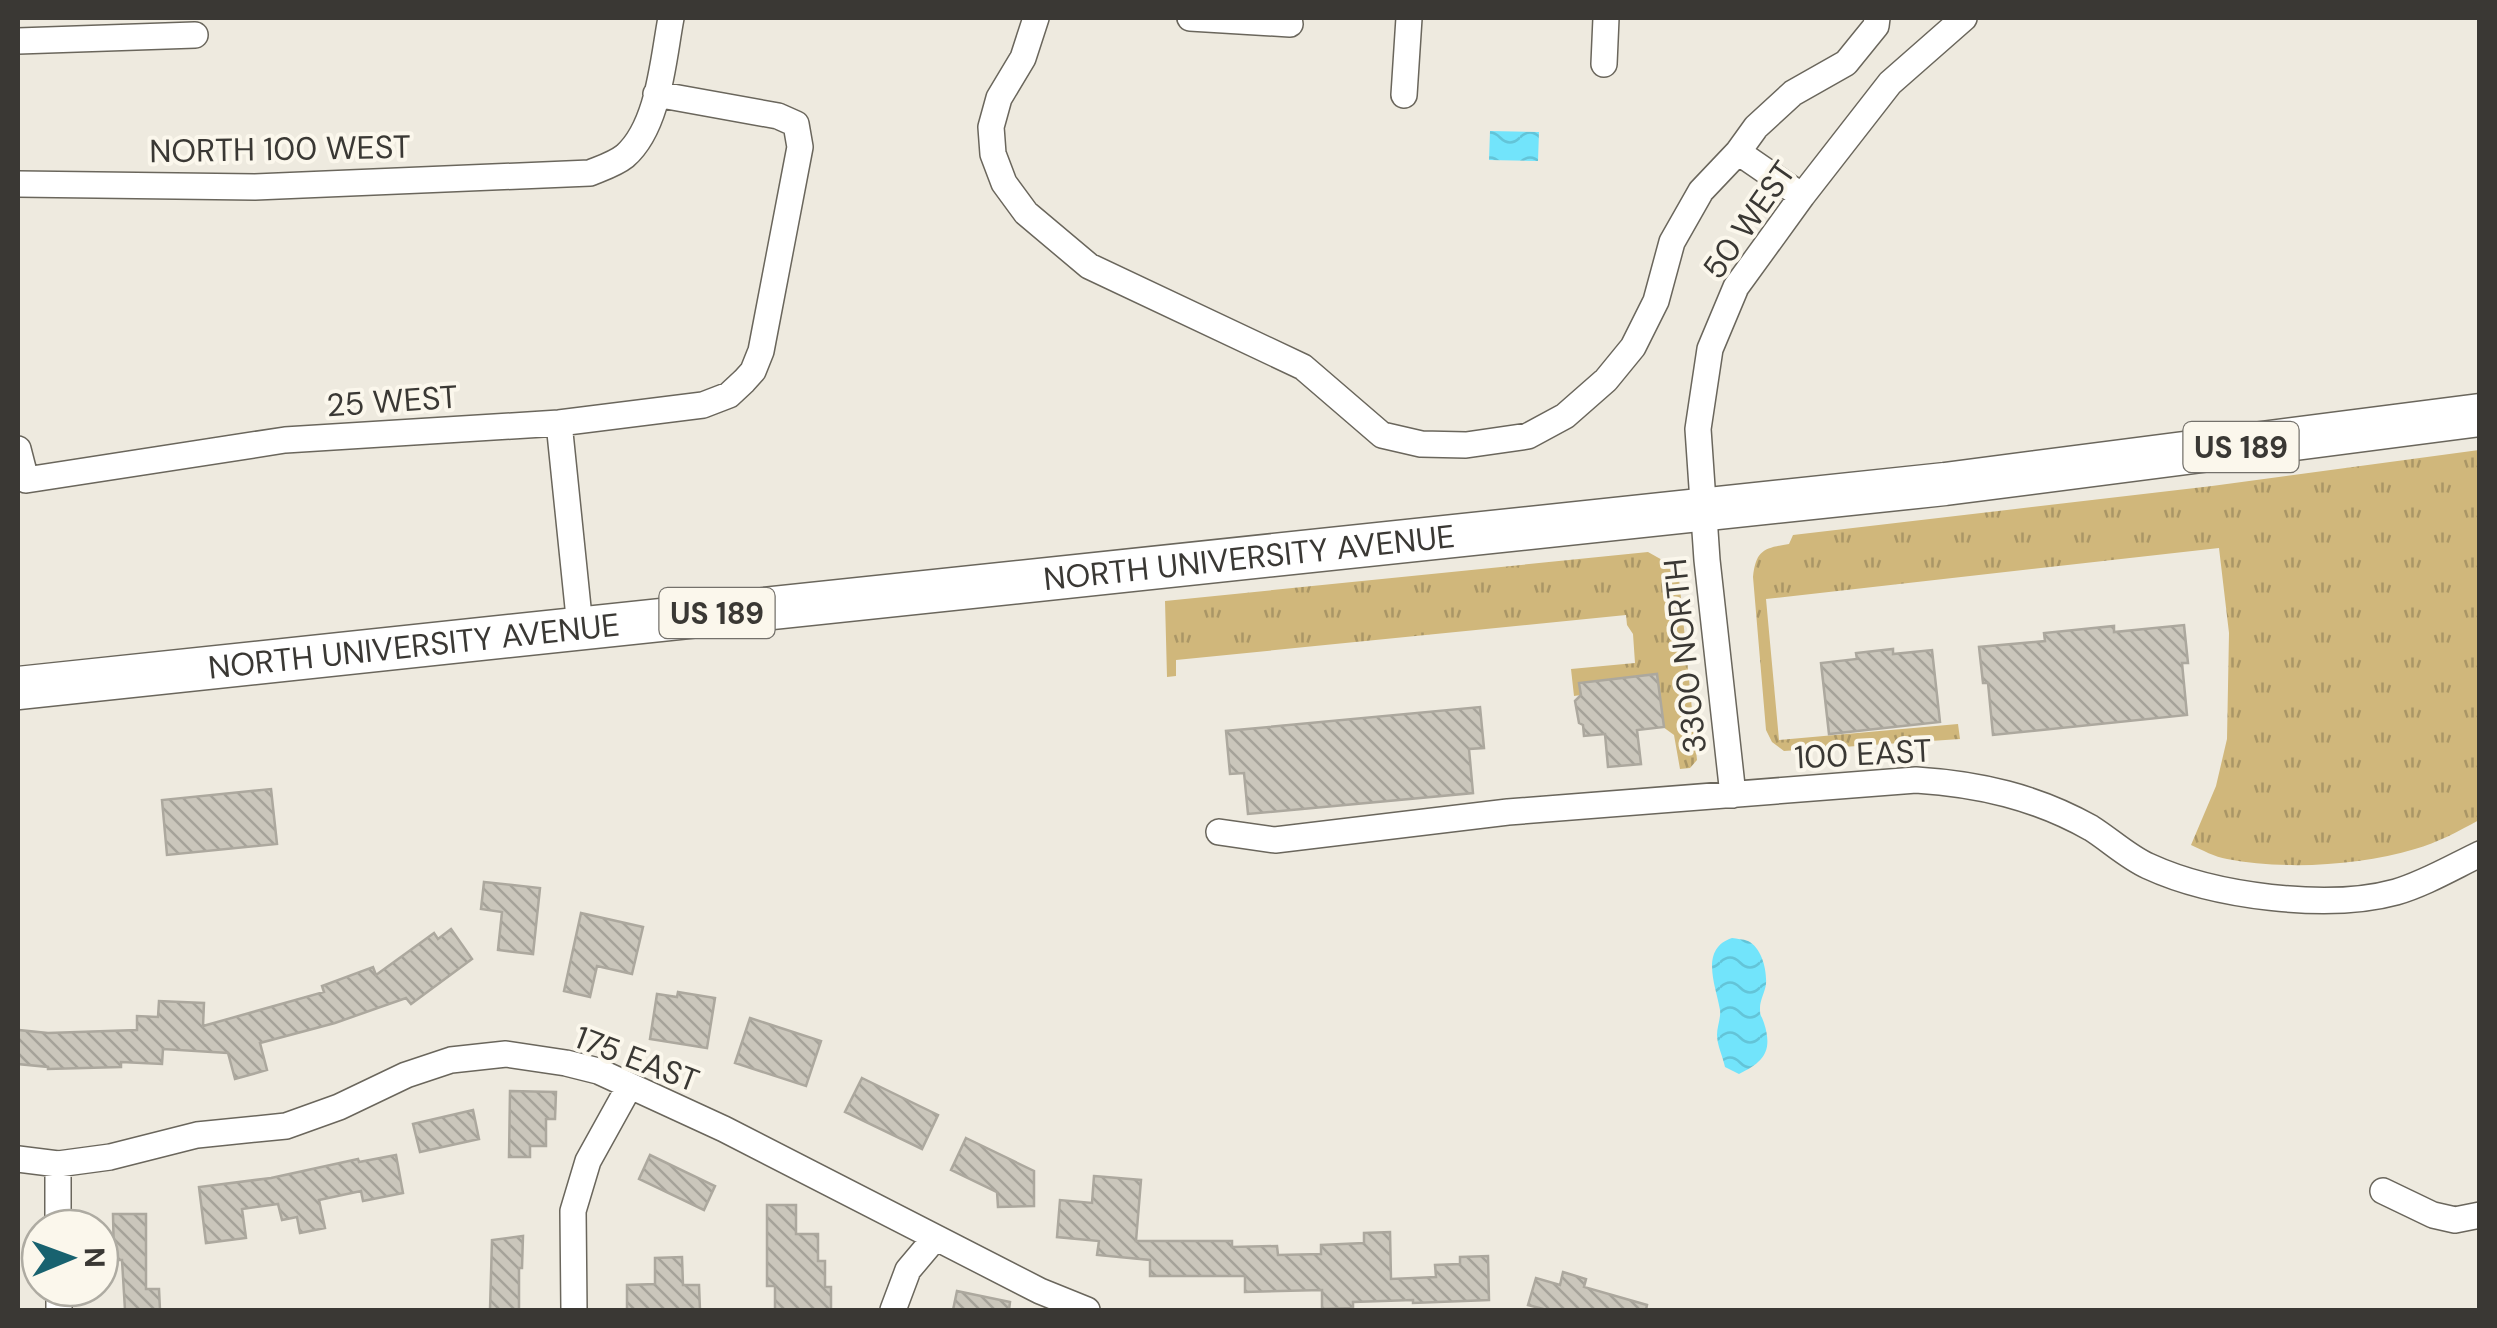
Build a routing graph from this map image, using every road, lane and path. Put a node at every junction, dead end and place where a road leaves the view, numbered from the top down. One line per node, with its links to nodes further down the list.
1 (671, 18): 12 (street, NORTH 100 WEST)
2 (1036, 18): 14 (street)
3 (1190, 18): 8 (street)
4 (1409, 18): 13 (street)
5 (1606, 18): 11 (street)
6 (1876, 18): 14 (street)
7 (1964, 18): 16 (street, 50 WEST)
8 (1290, 24)
9 (195, 35): 10 (street)
10 (18, 41)
11 (1604, 64)
12 (656, 94): 15 (street, NORTH 100 WEST); 18 (street, 25 WEST)
13 (1404, 96)
14 (1738, 152): 16 (street)
15 (18, 184)
16 (1802, 196): 20 (street, 50 WEST)
17 (2480, 415): 20 (highway, NORTH UNIVERSITY AVENUE / US 189)
18 (559, 423): 19 (street, 25 WEST); 21 (street)
19 (18, 449)
20 (1704, 510): 21 (highway, NORTH UNIVERSITY AVENUE / US 189); 23 (street, 3300 NORTH)
21 (580, 627): 22 (highway, NORTH UNIVERSITY AVENUE / US 189)
22 (18, 688)
23 (1733, 795): 24 (street, 100 EAST); 25 (street, 100 EAST)
24 (1219, 832)
25 (2480, 854)
26 (629, 1087): 28 (street, 175 EAST); 32 (street, 175 EAST); 33 (street)
27 (18, 1159): 28 (street, 175 EAST)
28 (58, 1164): 30 (street)
29 (2384, 1192): 31 (street)
30 (58, 1208)
31 (2480, 1216)
32 (935, 1238): 34 (street); 35 (street, 175 EAST)
33 (574, 1310)
34 (893, 1310)
35 (1087, 1310)

